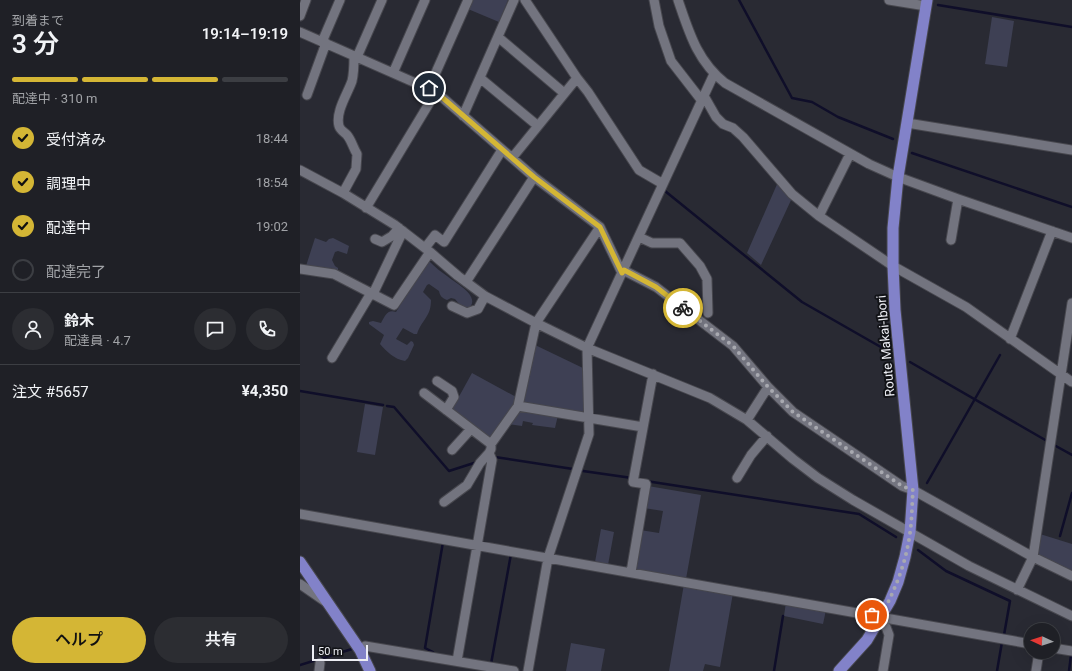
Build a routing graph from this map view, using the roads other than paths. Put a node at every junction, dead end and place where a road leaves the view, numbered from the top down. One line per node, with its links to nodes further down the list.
1 (306, 0): 12 (street)
2 (340, 0): 15 (street)
3 (382, 0): 16 (street)
4 (425, 0): 17 (street)
5 (468, 0): 21 (street)
6 (514, 0): 14 (street)
7 (525, 0): 20 (street)
8 (654, 0): 24 (street)
9 (889, 0): 11 (street)
10 (680, 1): 18 (street)
11 (926, 3): 26 (main road, Route Makai-Ibori)
12 (300, 16)
13 (300, 32): 15 (street)
14 (498, 37): 19 (street); 22 (street)
15 (324, 42): 16 (street); 23 (street)
16 (356, 56): 17 (street); 36 (street)
17 (393, 73): 21 (street)
18 (714, 74): 24 (street); 30 (street)
19 (480, 78): 25 (street); 27 (street)
20 (577, 78): 22 (street); 35 (street)
21 (433, 90): 25 (street); 38 (street)
22 (564, 94): 27 (street)
23 (307, 95)
24 (703, 98): 35 (street); 39 (street)
25 (463, 116): 28 (street)
26 (907, 123): 29 (street); 34 (main road, Route Makai-Ibori)
27 (538, 126): 31 (street)
28 (502, 150): 31 (street); 47 (street)
29 (1072, 150)
30 (850, 154): 34 (street); 39 (street)
31 (512, 158): 33 (street)
32 (300, 171): 36 (street)
33 (534, 177): 40 (street); 51 (street)
34 (898, 177): 37 (street); 48 (main road, Route Makai-Ibori)
35 (663, 184): 43 (street)
36 (343, 193): 38 (street)
37 (958, 200): 42 (street); 46 (street)
38 (366, 208): 41 (street)
39 (819, 216): 48 (street)
40 (600, 227): 50 (street); 57 (street)
41 (401, 230): 45 (street); 47 (street); 52 (street)
42 (1052, 231): 44 (street); 58 (street)
43 (639, 237): 50 (street); 56 (street)
44 (1072, 238)
45 (375, 239)
46 (951, 240)
47 (428, 250): 51 (street); 52 (street)
48 (893, 266): 58 (street); 77 (main road, Route Makai-Ibori)
49 (300, 269): 52 (street)
50 (623, 271): 59 (street); 65 (street)
51 (466, 282): 53 (street)
52 (372, 294): 60 (street)
53 (485, 296): 55 (street); 57 (street)
54 (1072, 304): 62 (street)
55 (452, 306)
56 (708, 313)
57 (536, 323): 59 (street); 67 (street)
58 (1010, 339): 62 (street)
59 (587, 348): 61 (street); 69 (street)
60 (332, 358)
61 (653, 374): 70 (street); 71 (street)
62 (1061, 374): 64 (street); 82 (street)
63 (437, 381): 68 (street)
64 (1072, 382)
65 (768, 387): 70 (street); 77 (street)
66 (424, 393): 68 (street)
67 (518, 406): 69 (street); 74 (street)
68 (446, 410): 72 (street)
69 (589, 418): 71 (street); 83 (street)
70 (747, 420): 73 (street)
71 (643, 427): 85 (street)
72 (471, 428): 74 (street); 75 (street)
73 (767, 436): 76 (street); 80 (street)
74 (490, 449): 78 (street); 81 (street)
75 (452, 450)
76 (737, 478)
77 (913, 490): 80 (main road, Route Makai-Ibori); 82 (street)
78 (444, 502)
79 (300, 514): 81 (street)
80 (910, 532): 88 (street); 92 (main road, Route Makai-Ibori)
81 (478, 545): 83 (street); 99 (street)
82 (1033, 557): 86 (street); 88 (street)
83 (548, 558): 85 (street); 102 (street)
84 (300, 562): 89 (main road)
85 (631, 572): 92 (street)
86 (1072, 576)
87 (300, 584): 89 (street)
88 (1017, 590): 90 (street)
89 (327, 603): 96 (main road)
90 (1072, 616)
91 (894, 619): 92 (street); 93 (street); 94 (street)
92 (879, 620): 93 (street); 103 (main road, Route Makai-Ibori)
93 (889, 635): 104 (street)
94 (1024, 643)
95 (1060, 649): 97 (street)
96 (360, 650): 99 (street); 100 (main road)
97 (1072, 651)
98 (1038, 659): 105 (street)
99 (457, 661): 101 (street)
100 (370, 671)
101 (514, 671)
102 (528, 671)
103 (840, 671)
104 (883, 671)
105 (1036, 671)

